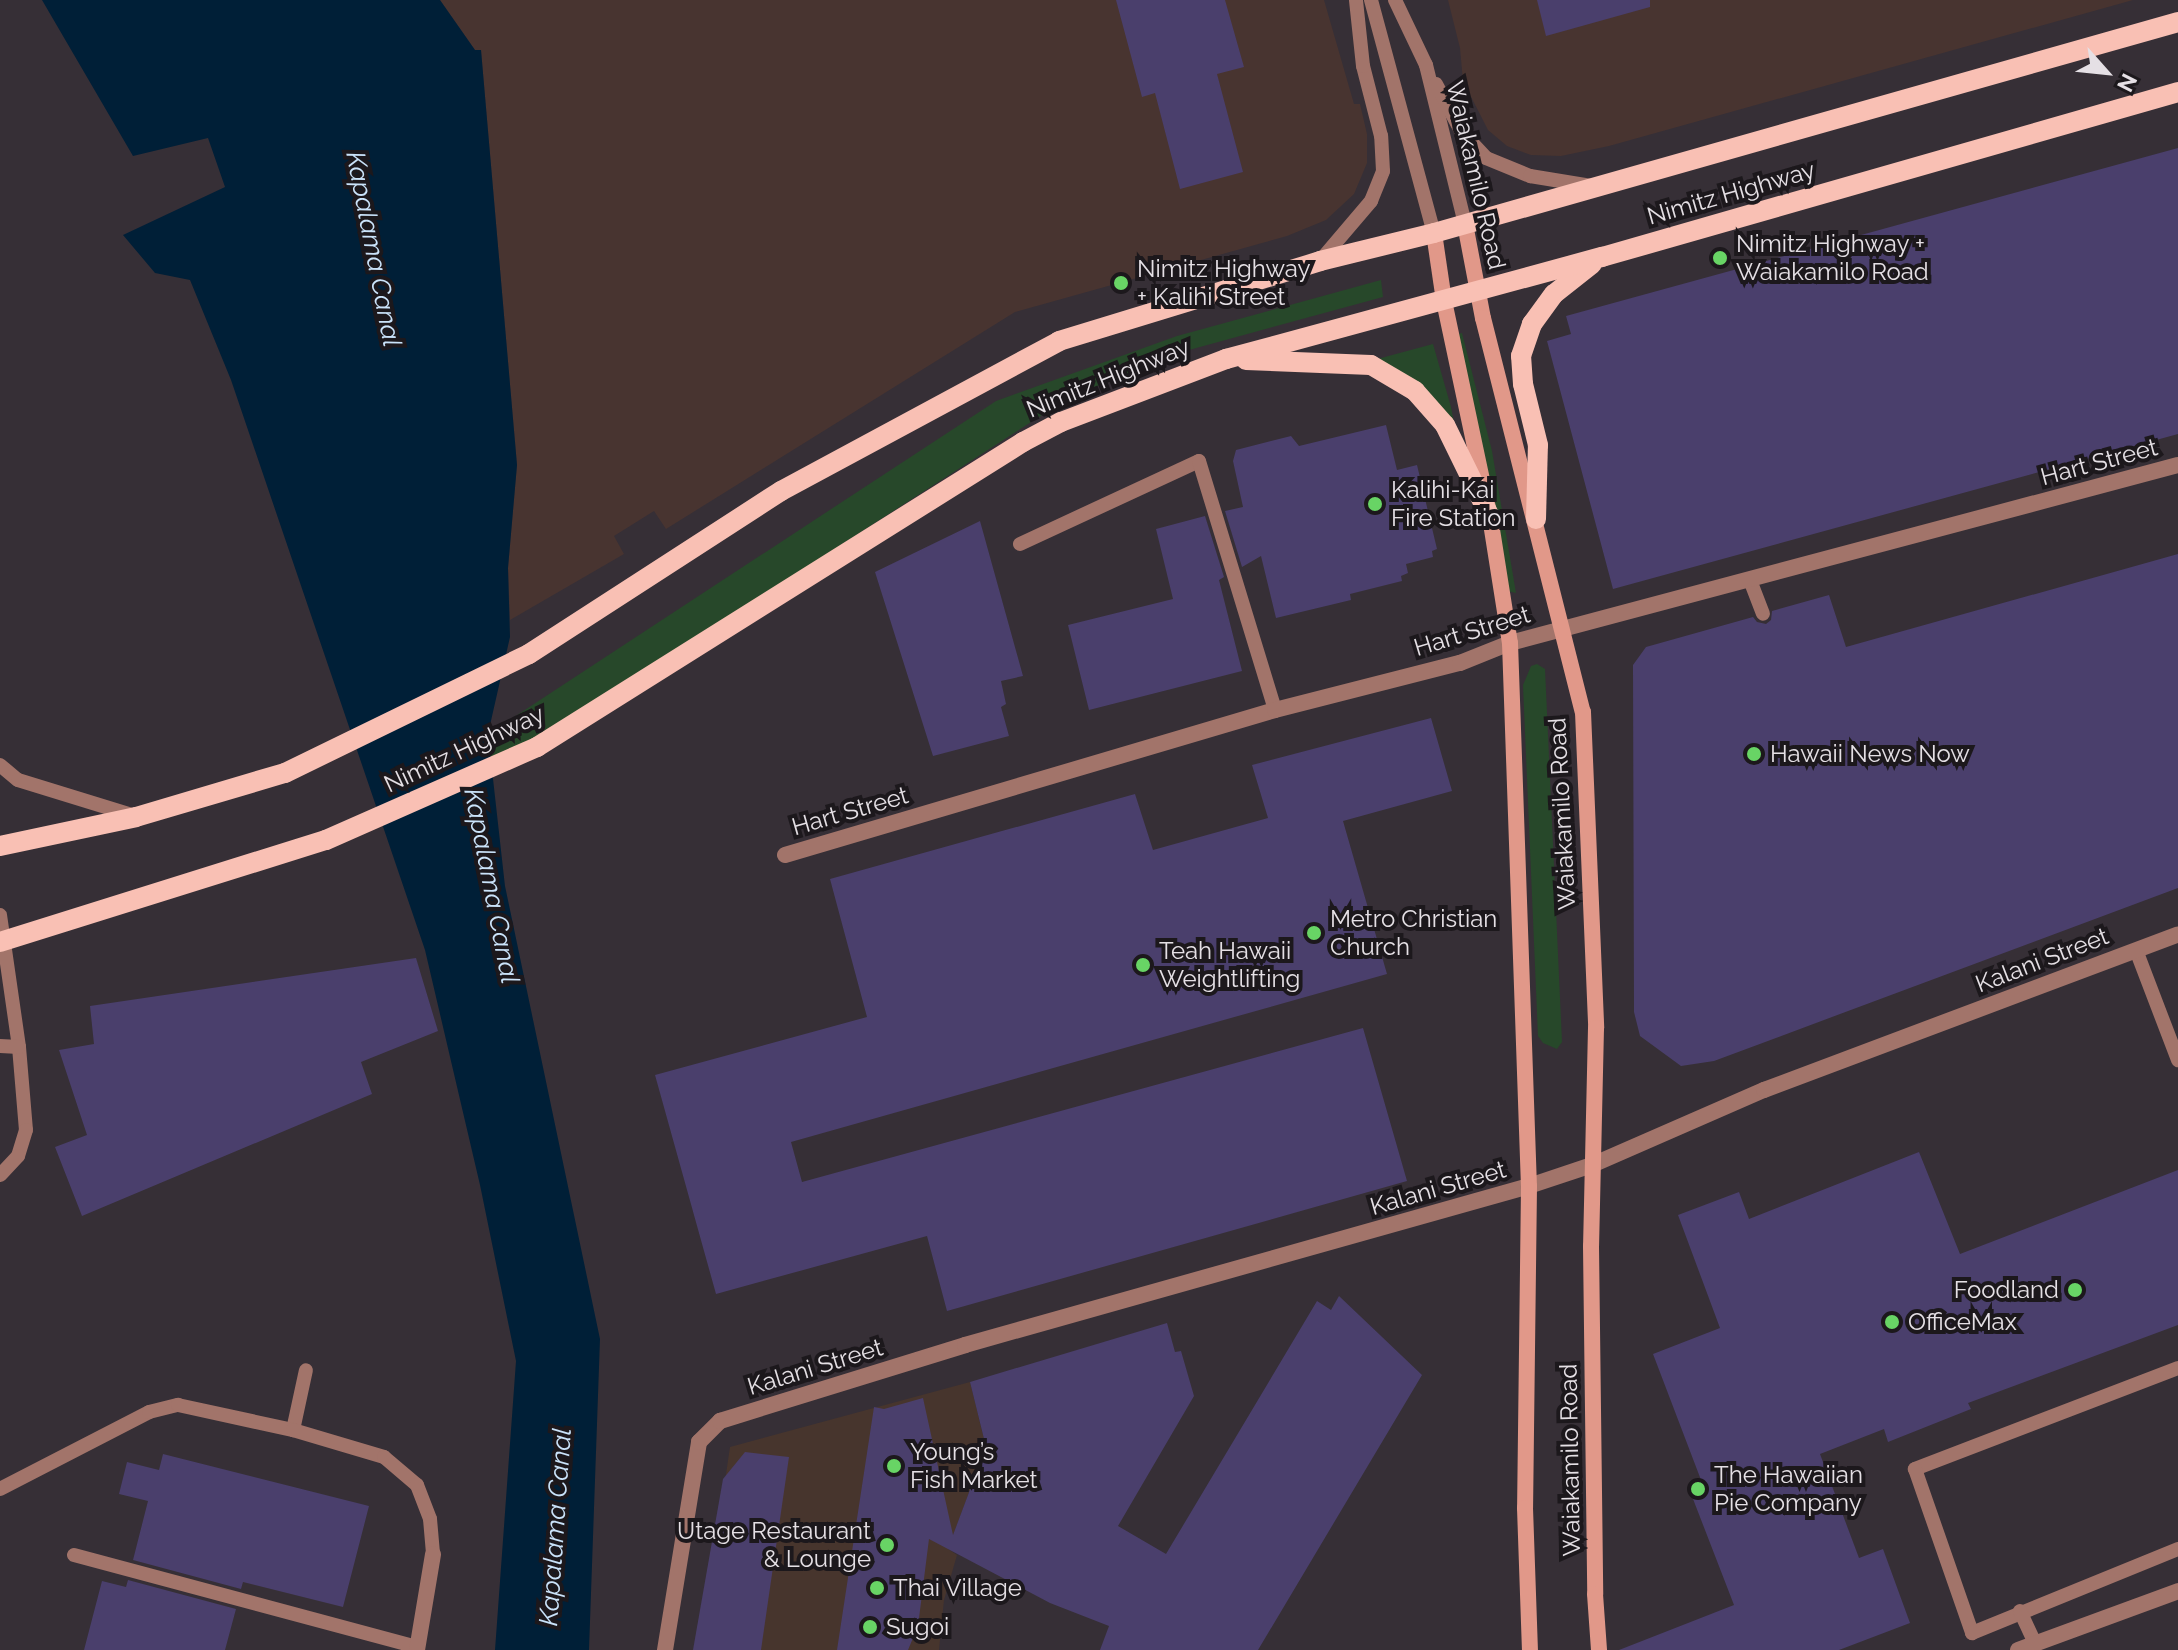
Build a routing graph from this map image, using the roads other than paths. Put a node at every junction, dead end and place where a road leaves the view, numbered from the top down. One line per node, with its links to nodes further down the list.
1 (1356, 0): 11 (lane)
2 (1371, 0): 9 (lane, Waiakamilo Road)
3 (1395, 0): 5 (lane, Waiakamilo Road)
4 (2178, 22): 7 (main road, Nimitz Highway)
5 (1426, 65): 7 (lane); 8 (lane, Waiakamilo Road)
6 (2178, 92): 10 (main road, Nimitz Highway)
7 (1591, 186): 8 (main road, Nimitz Highway)
8 (1465, 224): 9 (main road, Nimitz Highway); 12 (main road, Waiakamilo Road)
9 (1434, 233): 11 (main road, Nimitz Highway); 13 (main road, Waiakamilo Road)
10 (1602, 257): 12 (main road, Nimitz Highway); 17 (main road)
11 (1320, 261): 25 (main road, Nimitz Highway)
12 (1479, 291): 13 (main road, Nimitz Highway); 17 (main road, Waiakamilo Road)
13 (1444, 301): 14 (main road, Nimitz Highway); 16 (main road, Waiakamilo Road)
14 (1226, 359): 16 (main road); 30 (main road, Nimitz Highway)
15 (2178, 465): 19 (street, Hart Street)
16 (1490, 517): 22 (main road, Waiakamilo Road)
17 (1536, 519): 21 (main road, Waiakamilo Road)
18 (1020, 544): 23 (lane)
19 (1750, 580): 20 (lane); 21 (street, Hart Street)
20 (1763, 614)
21 (1563, 629): 22 (street, Hart Street); 35 (main road, Waiakamilo Road)
22 (1510, 643): 23 (street, Hart Street); 37 (main road, Waiakamilo Road)
23 (1275, 710): 27 (street, Hart Street)
24 (0, 765): 25 (lane)
25 (136, 817): 26 (main road, Nimitz Highway)
26 (0, 846)
27 (785, 855)
28 (0, 915): 30 (lane)
29 (2178, 934): 31 (street, Kalani Street)
30 (2, 941): 33 (lane)
31 (2136, 950): 34 (lane); 35 (street, Kalani Street)
32 (0, 1046): 33 (lane)
33 (19, 1047): 36 (lane)
34 (2178, 1060)
35 (1592, 1165): 37 (street, Kalani Street); 51 (main road, Waiakamilo Road)
36 (0, 1175)
37 (1529, 1186): 49 (street, Kalani Street); 50 (main road, Waiakamilo Road)
38 (2178, 1368): 46 (lane)
39 (306, 1370): 40 (lane)
40 (293, 1430): 41 (lane); 43 (lane)
41 (0, 1489)
42 (2178, 1549): 46 (lane)
43 (433, 1554): 48 (street)
44 (74, 1555): 48 (lane)
45 (2178, 1591): 47 (street)
46 (2020, 1611): 47 (lane)
47 (2035, 1643): 52 (street)
48 (418, 1649)
49 (665, 1650)
50 (1530, 1650)
51 (1599, 1650)
52 (2018, 1650)

